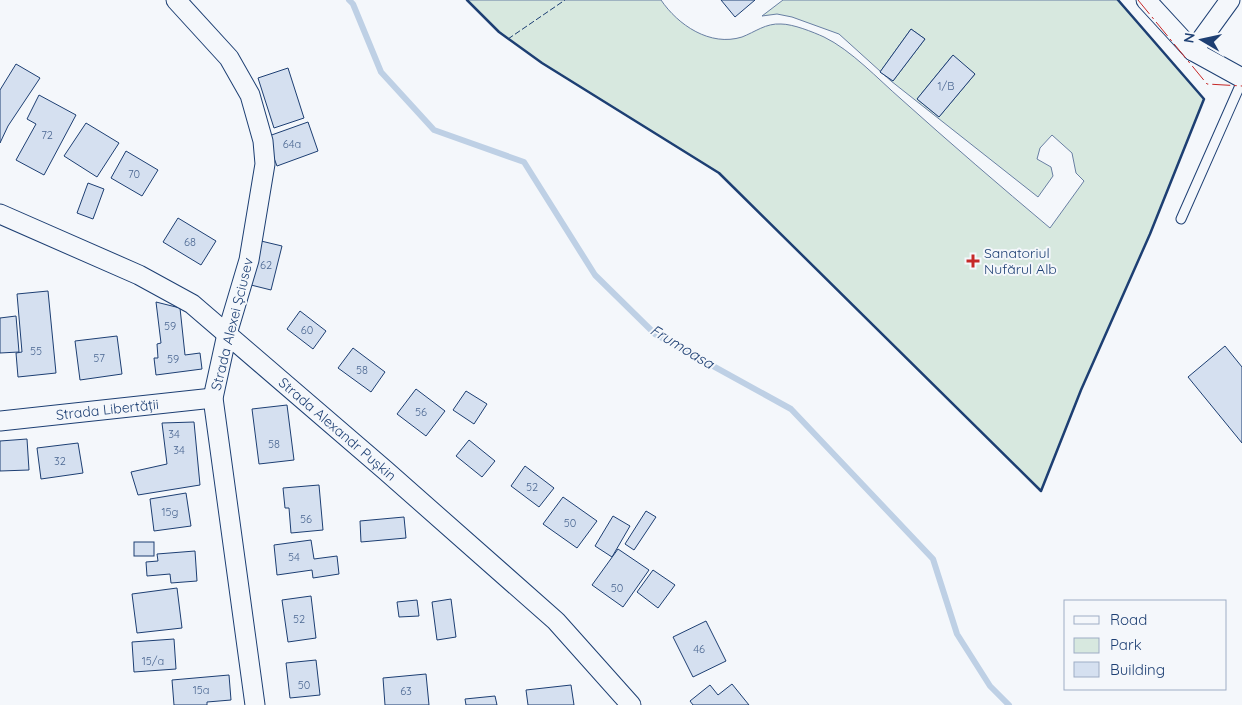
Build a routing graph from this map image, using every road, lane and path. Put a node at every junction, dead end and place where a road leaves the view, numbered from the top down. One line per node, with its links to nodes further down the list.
1 (176, 0): 8 (street, Strada Alexei Șciusev)
2 (1146, 0): 4 (street)
3 (1230, 0): 4 (street)
4 (1194, 51): 5 (street)
5 (1242, 79): 7 (lane)
6 (0, 214): 8 (street, Strada Alexandr Pușkin)
7 (1181, 220)
8 (227, 334): 9 (street, Strada Alexei Șciusev); 12 (street, Strada Alexandr Pușkin)
9 (213, 398): 10 (street, Strada Libertății); 11 (street, Strada Alexei Șciusev)
10 (0, 421)
11 (254, 705)
12 (631, 705)

